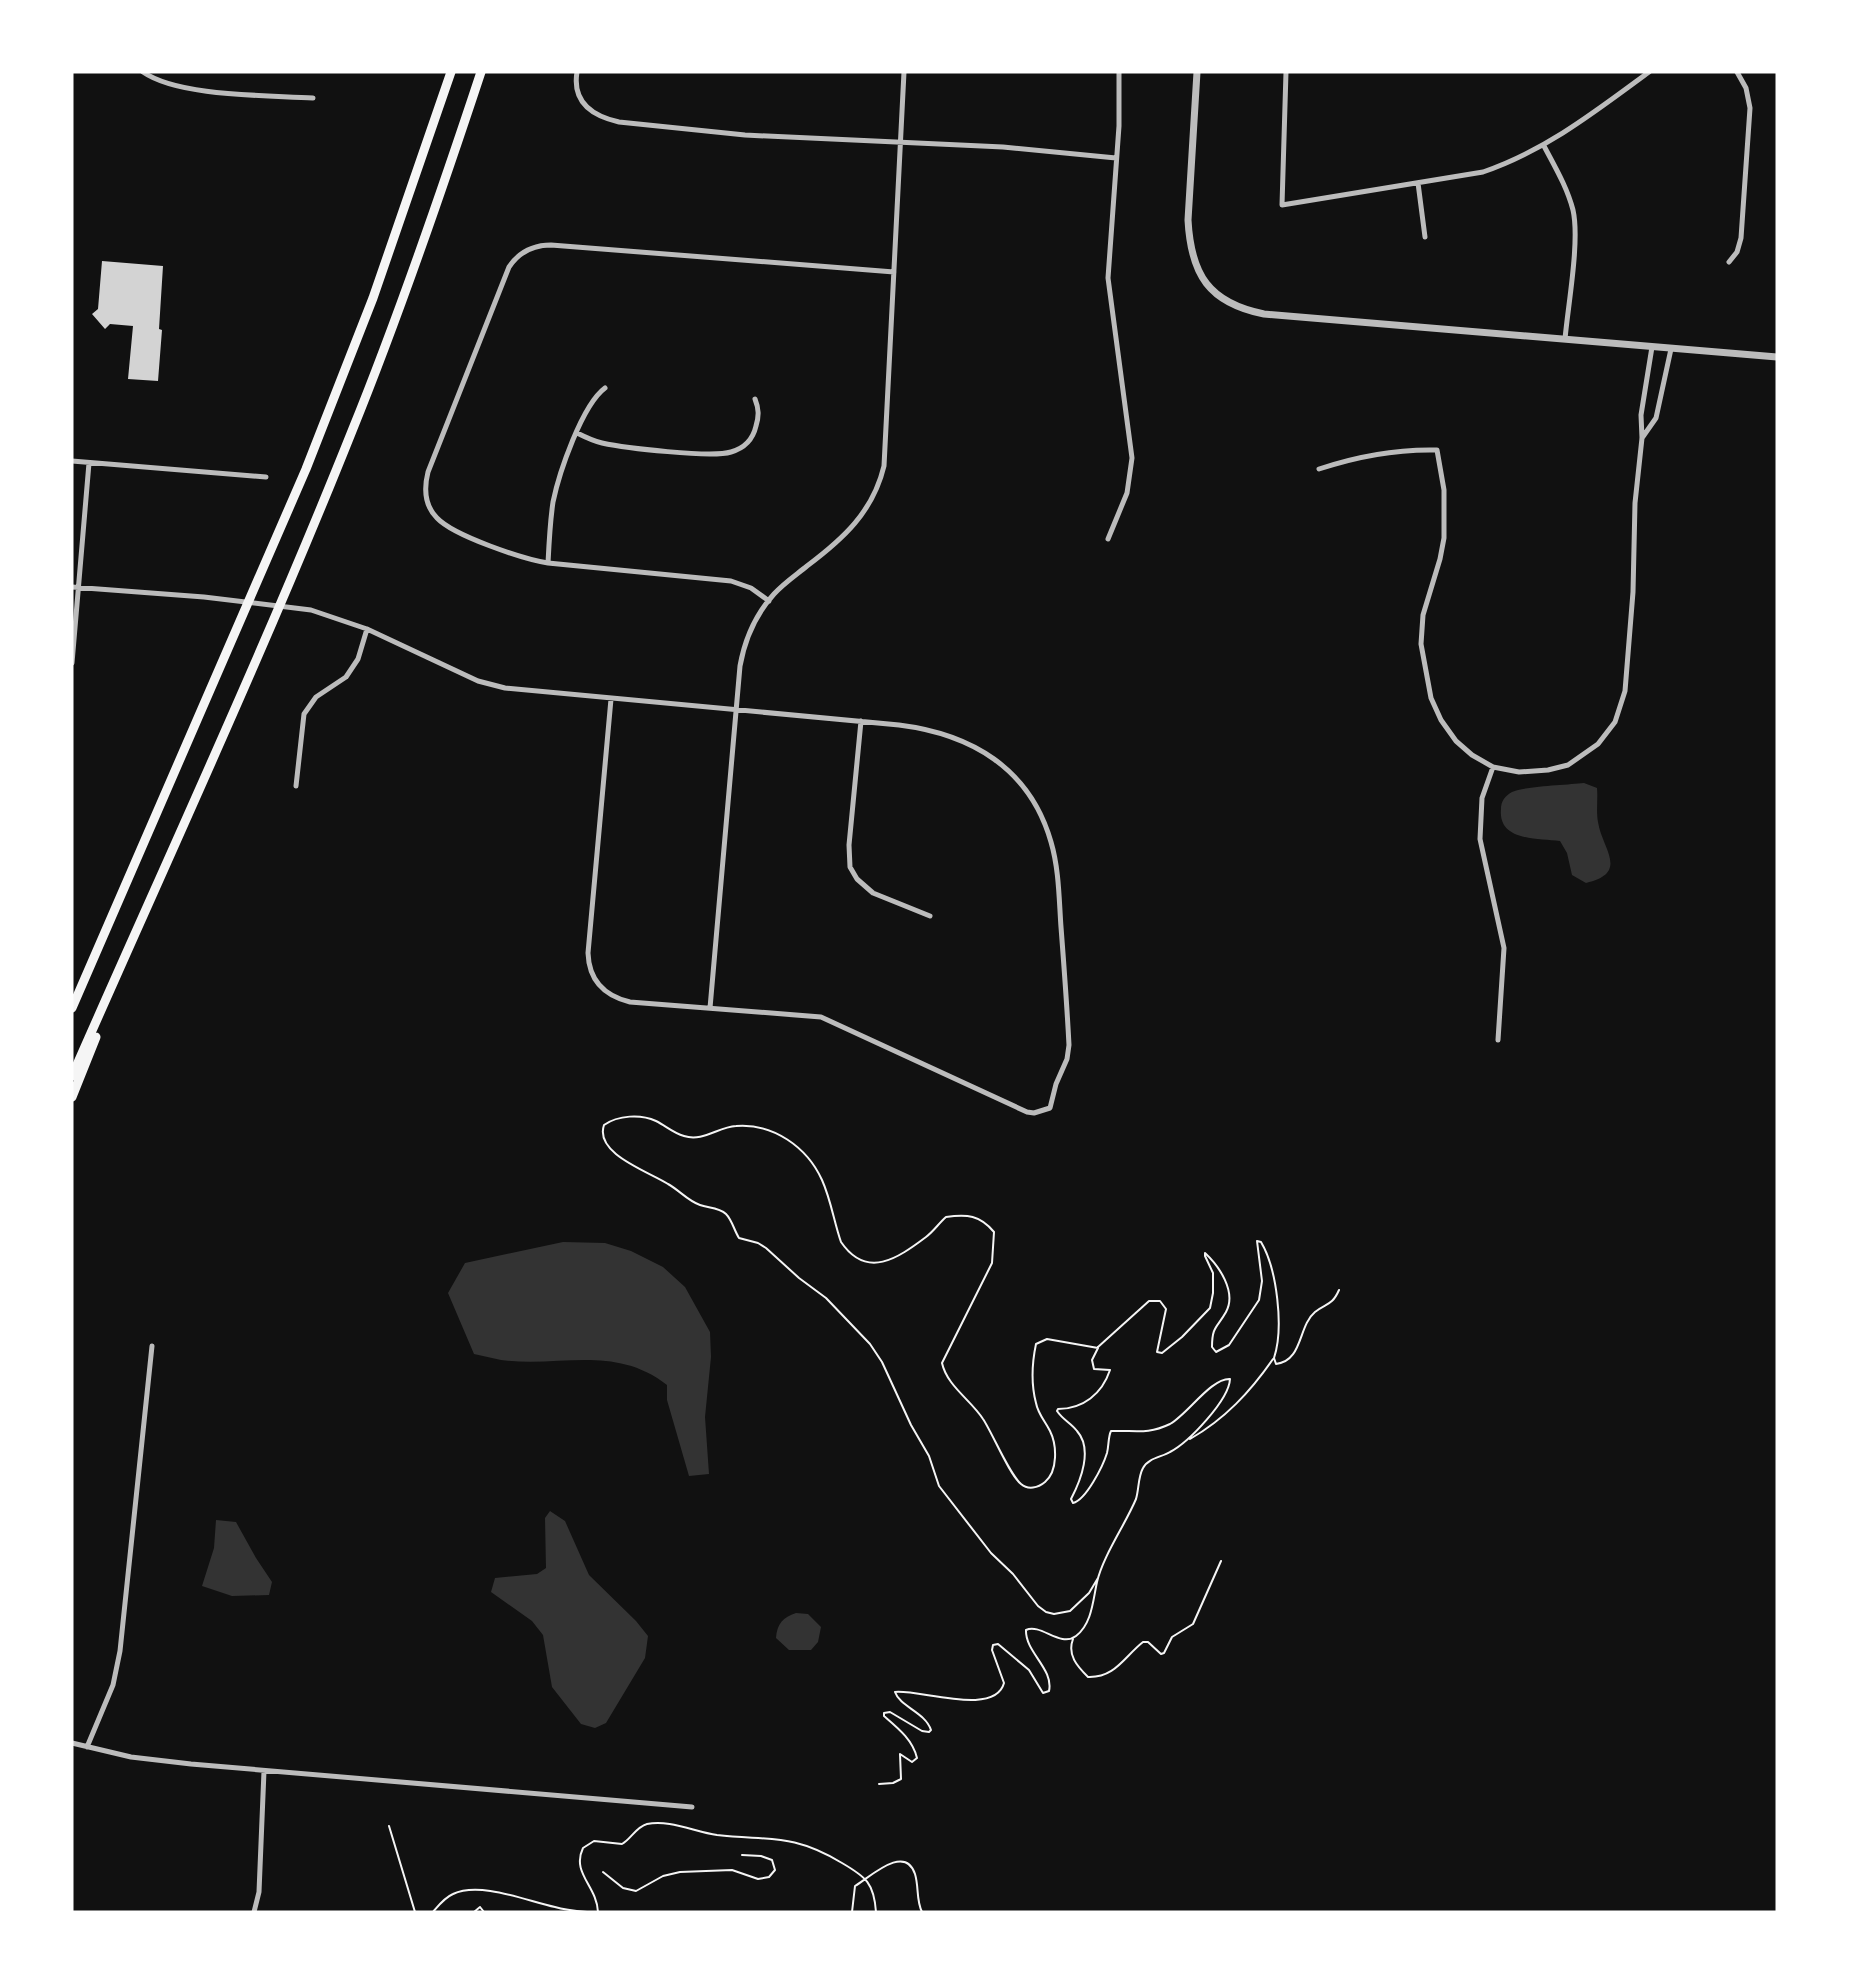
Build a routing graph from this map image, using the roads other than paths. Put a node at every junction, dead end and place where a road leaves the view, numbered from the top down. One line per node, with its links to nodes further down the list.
1 (143, 72): 11 (street)
2 (451, 72): 36 (highway)
3 (481, 72): 37 (highway)
4 (577, 72): 12 (street)
5 (904, 72): 12 (street)
6 (1119, 72): 14 (street)
7 (1197, 72): 19 (street)
8 (1286, 72): 15 (street)
9 (1649, 72): 13 (street)
10 (1737, 72): 17 (street)
11 (313, 98)
12 (900, 142): 14 (street); 18 (street)
13 (1544, 146): 15 (street); 19 (street)
14 (1116, 158): 31 (street)
15 (1418, 183): 16 (street)
16 (1425, 237)
17 (1730, 262)
18 (894, 272): 32 (street); 35 (street)
19 (1565, 339): 20 (street)
20 (1652, 348): 21 (street); 26 (street)
21 (1671, 349): 22 (street); 26 (street)
22 (1777, 357)
23 (605, 388): 25 (street)
24 (755, 400): 25 (street)
25 (577, 433): 32 (street)
26 (1642, 438): 43 (street)
27 (72, 461): 28 (street)
28 (89, 463): 30 (street); 34 (street)
29 (1319, 469): 43 (street)
30 (266, 477)
31 (1108, 539)
32 (548, 563): 35 (street)
33 (72, 587): 34 (street)
34 (79, 588): 36 (street); 39 (street)
35 (769, 601): 41 (street)
36 (250, 602): 37 (street); 47 (highway)
37 (279, 605): 38 (street); 46 (highway)
38 (367, 629): 40 (street); 44 (street)
39 (72, 663)
40 (611, 698): 41 (street); 50 (street)
41 (736, 710): 42 (street); 50 (street)
42 (861, 721): 45 (street); 50 (street)
43 (1493, 766): 51 (street)
44 (296, 786)
45 (930, 916)
46 (137, 929): 52 (highway); 53 (highway)
47 (81, 987): 48 (highway); 49 (highway)
48 (72, 1002)
49 (72, 1008)
50 (710, 1008)
51 (1498, 1040)
52 (72, 1076)
53 (72, 1097)
54 (152, 1346): 56 (street)
55 (72, 1743): 56 (street)
56 (87, 1747): 57 (street)
57 (264, 1771): 58 (street); 59 (street)
58 (692, 1807)
59 (254, 1912)

